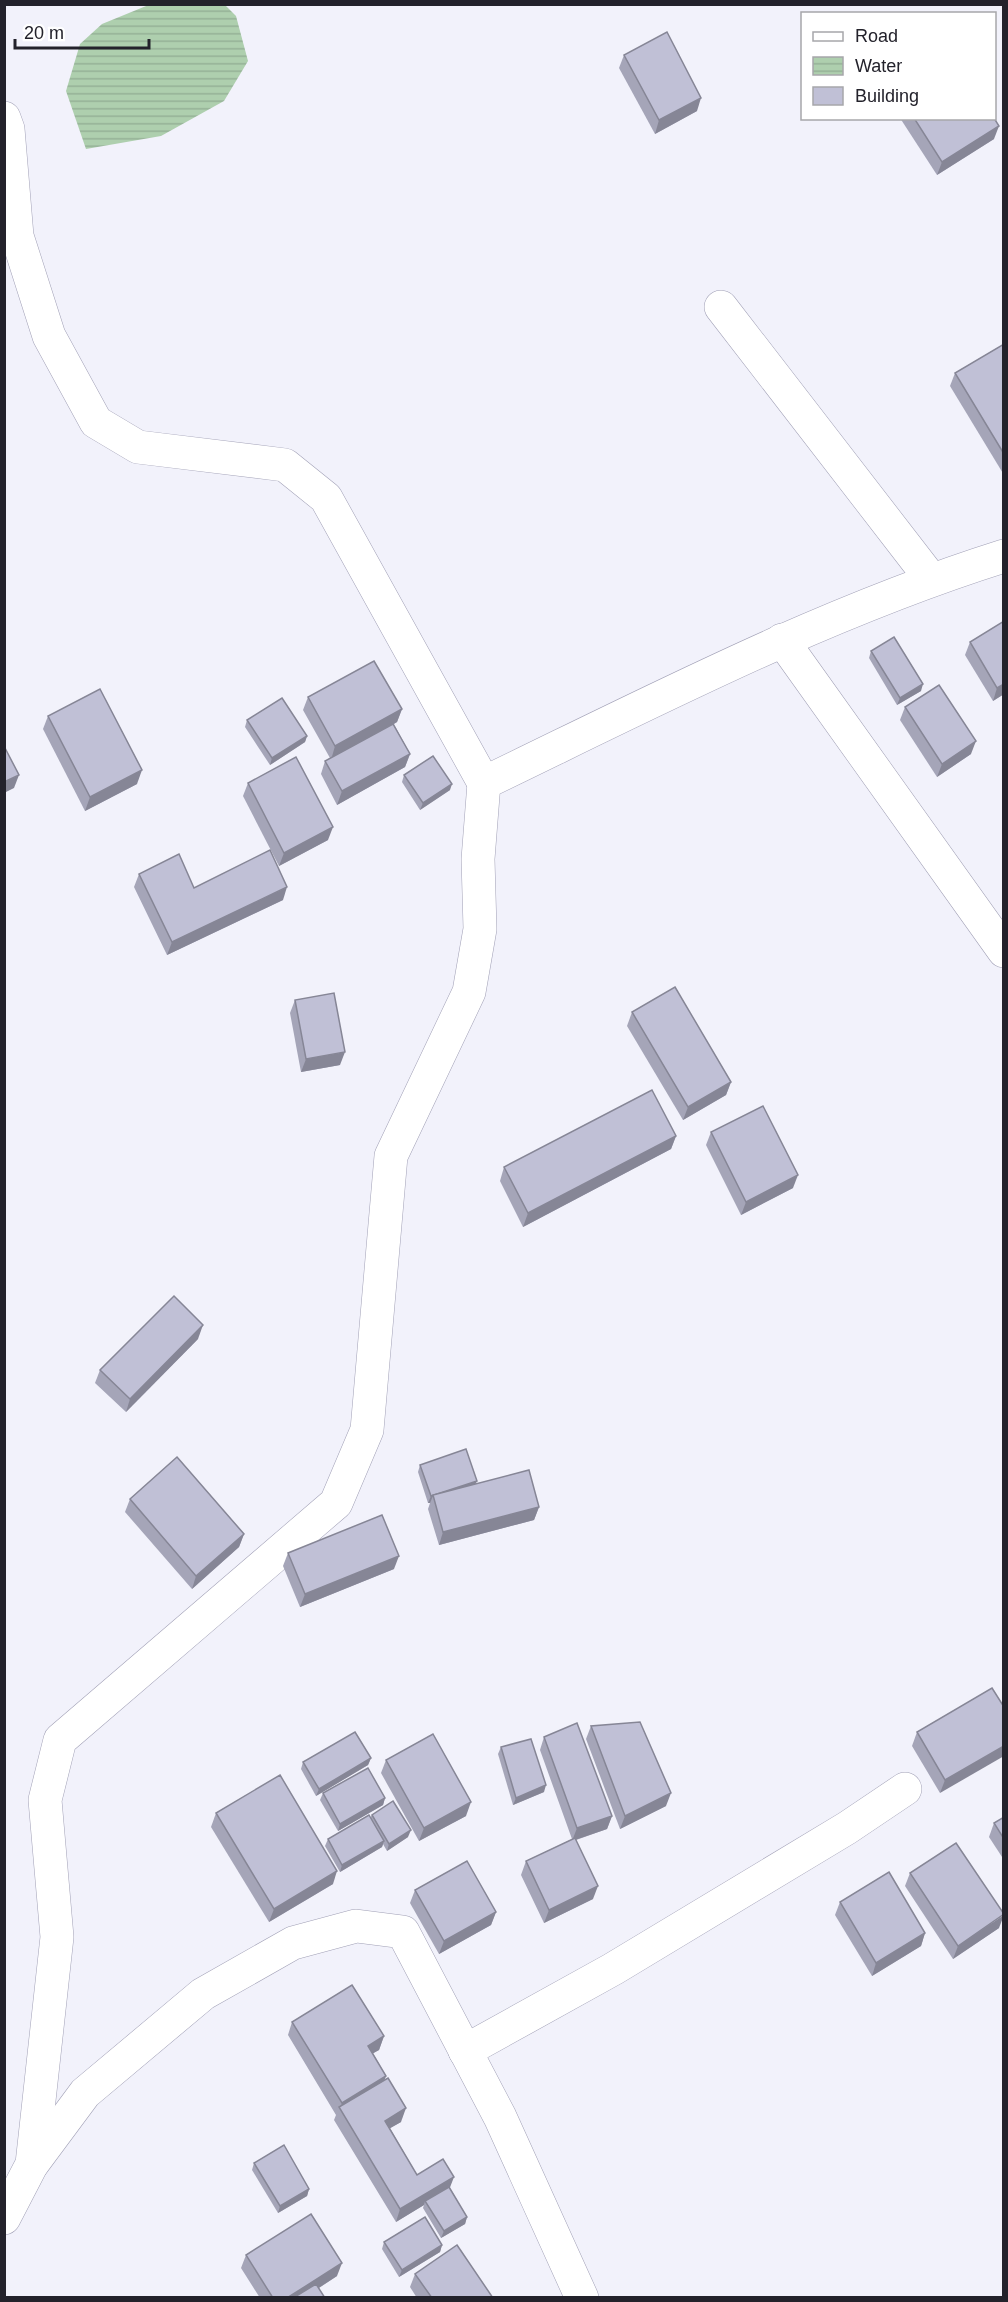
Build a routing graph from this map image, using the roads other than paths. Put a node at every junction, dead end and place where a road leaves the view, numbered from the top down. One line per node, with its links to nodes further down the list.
1 (4, 118): 6 (street)
2 (721, 307): 4 (street)
3 (1004, 556): 4 (street)
4 (931, 579): 5 (street)
5 (782, 640): 6 (street); 7 (street)
6 (484, 783): 10 (street)
7 (1004, 951)
8 (905, 1789): 9 (street)
9 (465, 2051): 10 (street); 12 (street)
10 (32, 2164): 11 (street)
11 (4, 2218)
12 (582, 2298)

